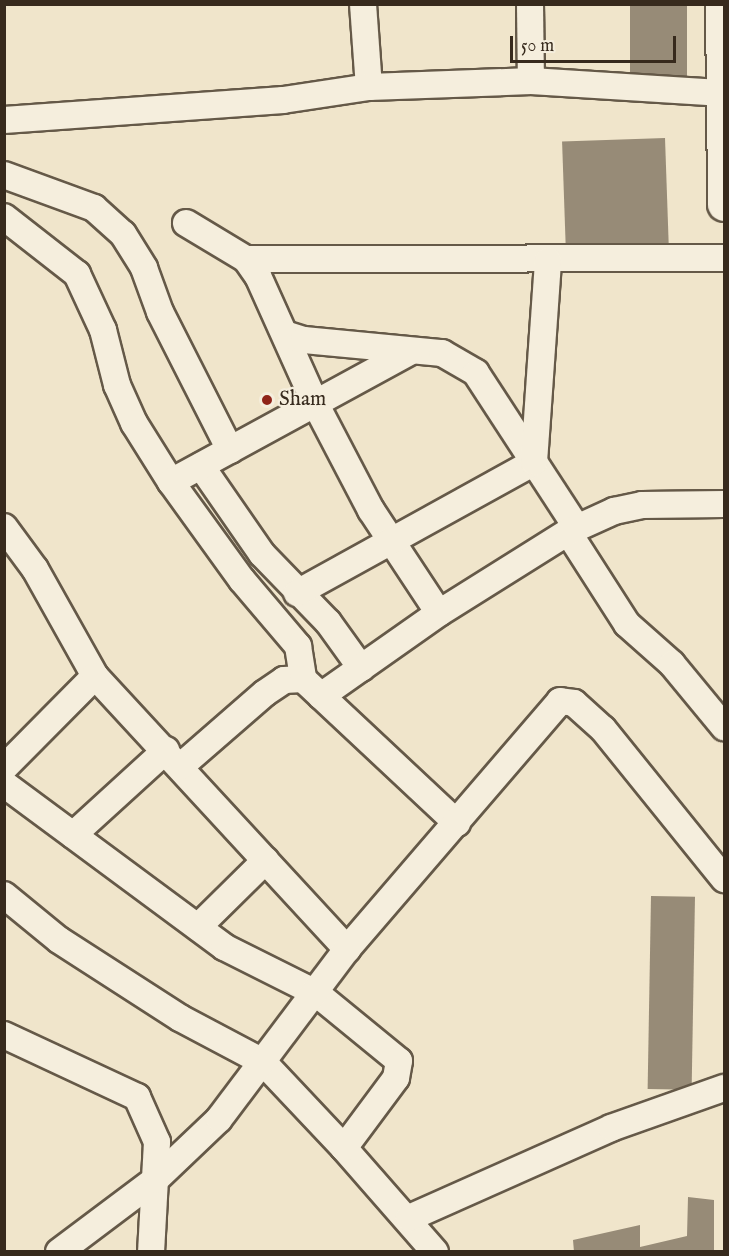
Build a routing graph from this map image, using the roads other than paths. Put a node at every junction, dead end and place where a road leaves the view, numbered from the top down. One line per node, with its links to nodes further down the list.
1 (363, 4): 5 (street)
2 (530, 4): 4 (street)
3 (722, 4): 6 (main road)
4 (531, 81): 5 (street); 6 (street)
5 (369, 87): 7 (street)
6 (724, 93): 9 (main road)
7 (4, 120)
8 (4, 175): 18 (street)
9 (724, 204)
10 (4, 217): 21 (street)
11 (186, 223): 13 (street)
12 (724, 258): 14 (street)
13 (246, 259): 14 (street); 15 (street)
14 (548, 260): 19 (street)
15 (285, 334): 16 (street); 17 (street)
16 (409, 351): 17 (street); 19 (street)
17 (315, 403): 18 (street); 25 (street)
18 (230, 450): 20 (street)
19 (534, 462): 24 (street); 25 (street)
20 (201, 466): 21 (street); 26 (street)
21 (171, 482): 30 (street)
22 (724, 504): 24 (street)
23 (4, 527): 29 (street)
24 (573, 530): 27 (street); 31 (street)
25 (390, 539): 26 (street); 27 (street)
26 (297, 593): 28 (street)
27 (439, 614): 28 (street)
28 (361, 668): 30 (street)
29 (95, 676): 32 (street); 33 (street)
30 (312, 687): 32 (street); 35 (street)
31 (724, 727)
32 (174, 758): 36 (street); 37 (street)
33 (4, 768)
34 (4, 784): 36 (street)
35 (457, 823): 38 (street); 41 (street)
36 (73, 835): 40 (street)
37 (266, 860): 40 (street); 41 (street)
38 (724, 879)
39 (4, 895): 44 (street)
40 (198, 927): 42 (street)
41 (347, 949): 42 (street)
42 (316, 993): 44 (street); 46 (street)
43 (4, 1035): 47 (street)
44 (263, 1062): 46 (street); 47 (street)
45 (724, 1088): 48 (street)
46 (344, 1148): 48 (street)
47 (155, 1180): 49 (street); 50 (street)
48 (409, 1218): 51 (street)
49 (59, 1251)
50 (151, 1251)
51 (435, 1251)

